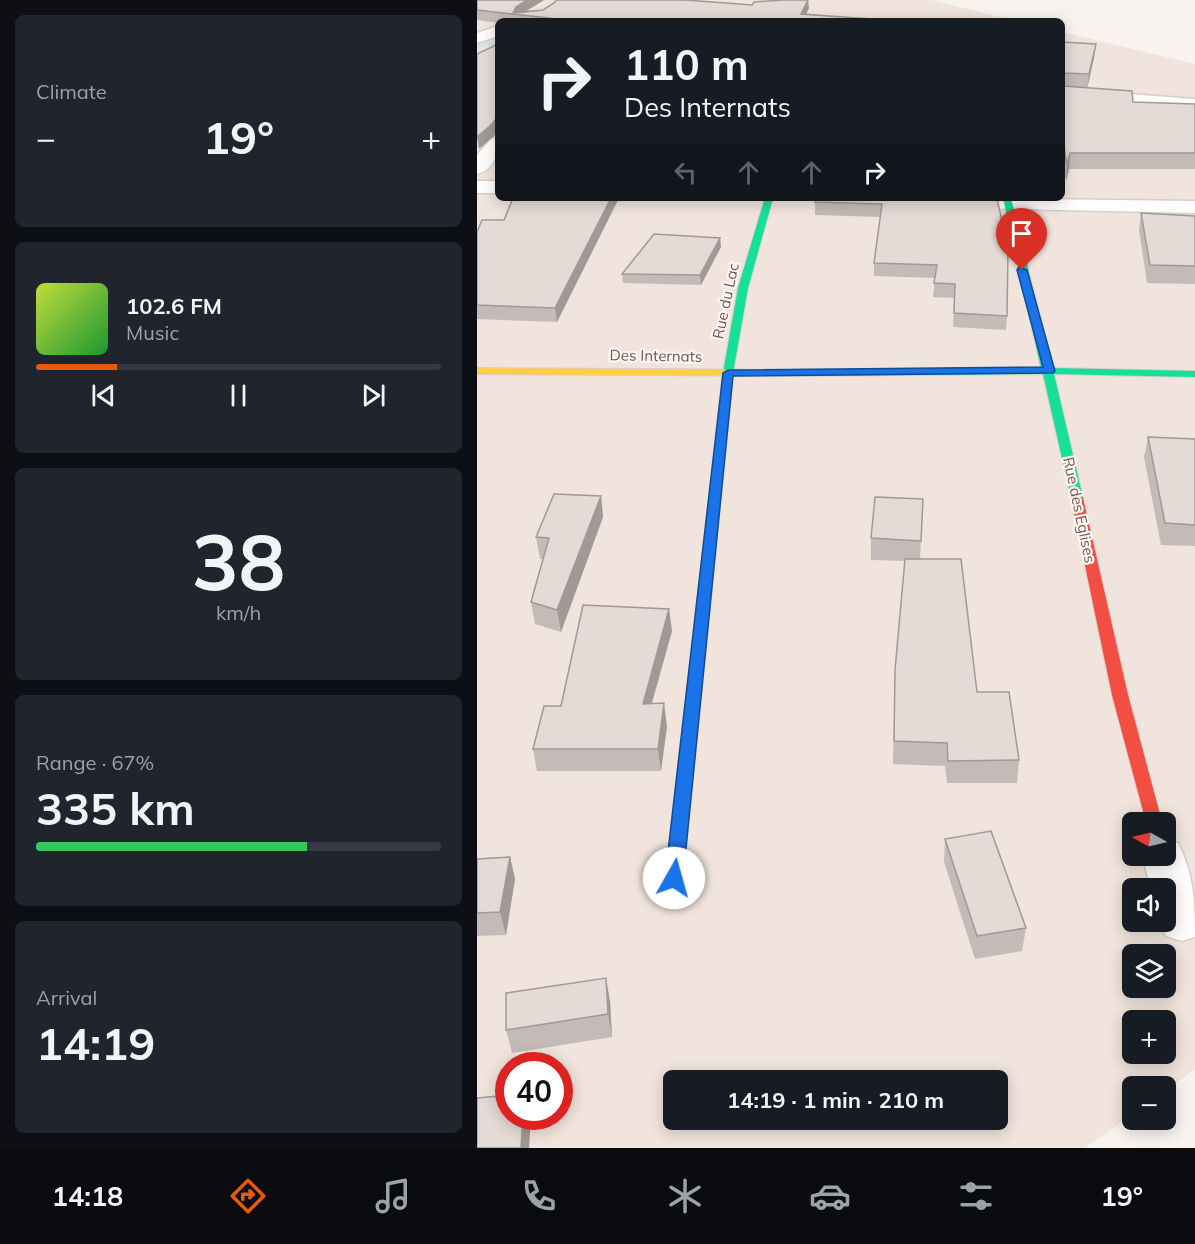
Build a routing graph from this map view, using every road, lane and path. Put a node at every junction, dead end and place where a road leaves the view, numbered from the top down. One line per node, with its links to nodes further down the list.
1 (495, 32): 2 (street)
2 (477, 38)
3 (1065, 94): 4 (street)
4 (1195, 104)
5 (495, 147): 6 (street)
6 (477, 168)
7 (477, 187): 8 (street)
8 (495, 187)
9 (768, 201): 15 (street, Rue du Lac)
10 (949, 201): 11 (street)
11 (1007, 201): 12 (street); 13 (street, Rue des Eglises)
12 (1195, 207)
13 (1049, 371): 15 (street, Des Internats); 16 (street, Des Internats); 17 (street, Rue des Eglises)
14 (477, 372): 15 (street, Des Internats)
15 (728, 373): 19 (street, Rue du Lac)
16 (1195, 374)
17 (1151, 812)
18 (1166, 866): 20 (street)
19 (674, 878)
20 (1182, 923)

